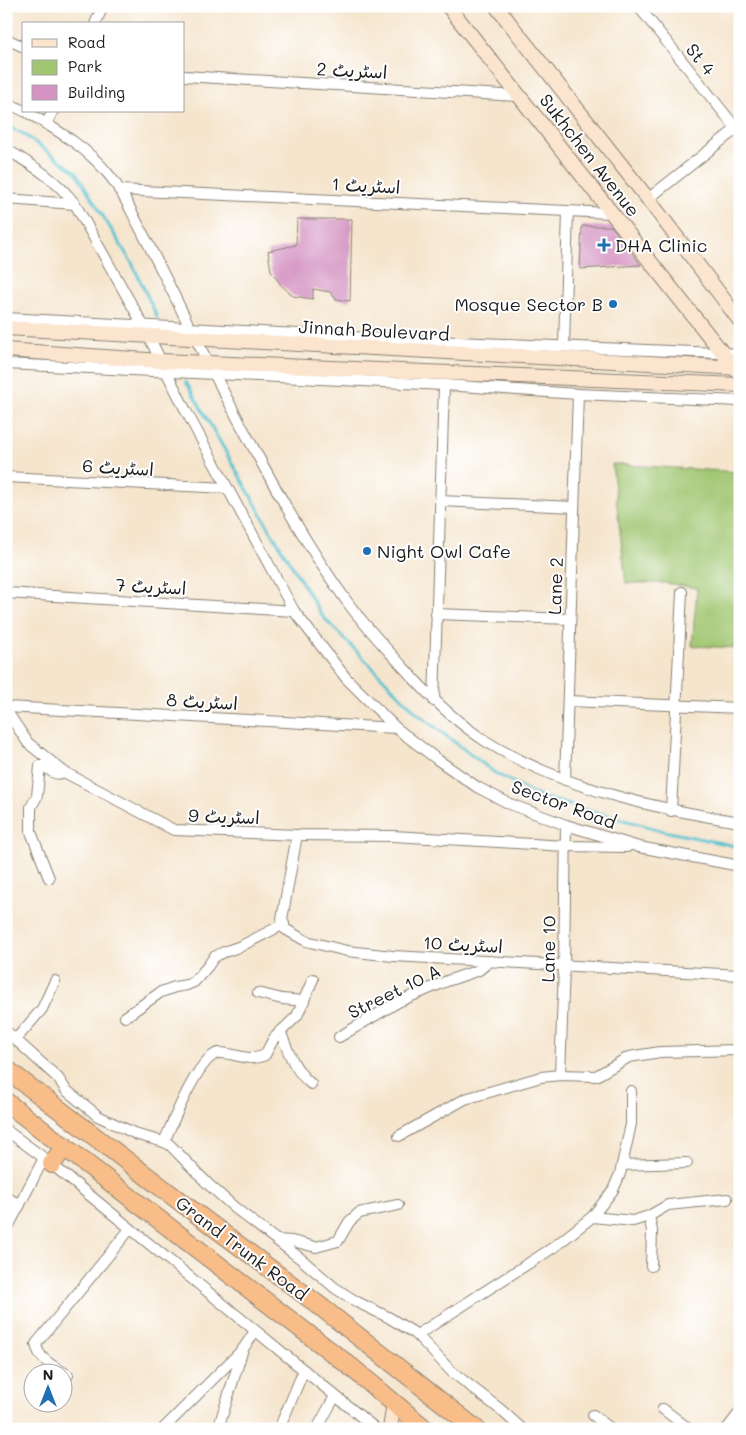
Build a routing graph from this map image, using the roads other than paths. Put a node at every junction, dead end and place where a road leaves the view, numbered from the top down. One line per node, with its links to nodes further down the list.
1 (103, 6): 5 (street)
2 (448, 6): 9 (street, Sukhchen Avenue)
3 (496, 6): 18 (street, Sukhchen Avenue)
4 (638, 6): 15 (street, St 4)
5 (96, 22)
6 (6, 38): 7 (street)
7 (22, 46)
8 (185, 76): 9 (street, اسٹریٹ 2)
9 (518, 96): 22 (street, Sukhchen Avenue)
10 (6, 102): 11 (street)
11 (22, 110)
12 (26, 112): 14 (street)
13 (52, 112): 14 (street)
14 (46, 124): 17 (street)
15 (738, 131): 18 (street)
16 (6, 149): 20 (street, Sector Road)
17 (119, 190): 21 (street, اسٹریٹ 1); 27 (street)
18 (648, 198): 24 (street, Sukhchen Avenue)
19 (6, 199): 20 (street)
20 (75, 204): 26 (street, Sector Road)
21 (568, 211): 22 (street, اسٹریٹ 1); 28 (street)
22 (611, 213): 30 (street, Sukhchen Avenue)
23 (6, 318): 26 (street)
24 (740, 321)
25 (6, 328): 26 (street, Jinnah Boulevard)
26 (146, 331): 27 (street, Jinnah Boulevard); 34 (street, Sector Road)
27 (193, 333): 28 (street); 32 (street, Jinnah Boulevard); 35 (street)
28 (564, 346): 32 (street)
29 (6, 350): 34 (street)
30 (722, 354): 31 (street); 32 (street); 36 (street, Sukhchen Avenue)
31 (740, 354)
32 (620, 355): 36 (street, Jinnah Boulevard)
33 (6, 364): 34 (street)
34 (163, 366): 35 (street); 44 (street, Sector Road)
35 (211, 368): 37 (street); 38 (street); 52 (street)
36 (737, 370)
37 (620, 380): 39 (street); 41 (street)
38 (444, 385): 40 (street); 45 (street)
39 (740, 385)
40 (578, 394): 41 (street); 46 (street, Lane 2)
41 (618, 395): 42 (street)
42 (740, 401)
43 (6, 477): 44 (street, اسٹریٹ 6)
44 (227, 488): 49 (street, Sector Road)
45 (440, 502): 46 (street); 50 (street)
46 (574, 507): 51 (street, Lane 2)
47 (682, 592): 54 (street)
48 (6, 593): 49 (street, اسٹریٹ 7)
49 (294, 610): 57 (street, Sector Road)
50 (436, 614): 51 (street); 52 (street)
51 (570, 620): 53 (street, Lane 2)
52 (434, 701): 59 (street)
53 (568, 701): 54 (street); 59 (street, Lane 2)
54 (676, 706): 55 (street); 60 (street)
55 (740, 708)
56 (6, 709): 57 (street, اسٹریٹ 8); 58 (street, اسٹریٹ 9)
57 (396, 728): 62 (street, Sector Road)
58 (64, 772): 63 (street, اسٹریٹ 9); 67 (street)
59 (565, 780): 60 (street)
60 (671, 811): 61 (street)
61 (740, 822)
62 (566, 825): 64 (street, Lane 10); 65 (street, Sector Road)
63 (297, 835): 64 (street, اسٹریٹ 9); 68 (street)
64 (566, 846): 65 (street, اسٹریٹ 9); 70 (street, Lane 10)
65 (639, 847): 66 (street, Sector Road)
66 (740, 866)
67 (49, 878)
68 (284, 924): 69 (street, اسٹریٹ 10); 76 (street)
69 (490, 961): 70 (street, اسٹریٹ 10); 79 (street, Street 10 A)
70 (564, 966): 71 (street, اسٹریٹ 10); 83 (street, Lane 10)
71 (740, 975)
72 (313, 979): 75 (street)
73 (55, 981): 80 (street)
74 (258, 993): 75 (street)
75 (304, 1001): 78 (street)
76 (125, 1017)
77 (6, 1031): 80 (street)
78 (280, 1031): 84 (street); 91 (street)
79 (339, 1037)
80 (16, 1039): 85 (street)
81 (740, 1050): 83 (street)
82 (6, 1069): 88 (highway, Grand Trunk Road)
83 (560, 1075): 90 (street)
84 (310, 1084)
85 (66, 1090): 88 (street); 91 (street)
86 (630, 1091): 95 (street)
87 (6, 1102): 92 (highway, Grand Trunk Road)
88 (50, 1102): 123 (highway, Grand Trunk Road)
89 (6, 1130): 93 (street)
90 (399, 1136)
91 (164, 1142): 104 (street)
92 (65, 1146): 93 (highway); 112 (highway, Grand Trunk Road)
93 (48, 1161): 98 (street); 102 (street)
94 (687, 1162): 95 (street)
95 (622, 1165): 101 (street)
96 (6, 1197): 98 (street)
97 (727, 1199): 100 (street)
98 (20, 1205): 103 (street)
99 (398, 1205): 104 (street)
100 (649, 1216): 101 (street); 105 (street)
101 (592, 1217): 107 (street)
102 (130, 1229): 106 (street); 109 (street)
103 (6, 1231)
104 (276, 1240): 107 (street)
105 (652, 1266)
106 (255, 1330): 108 (street); 110 (street)
107 (417, 1335): 124 (street)
108 (243, 1349): 116 (street); 117 (street)
109 (48, 1362)
110 (304, 1370): 111 (street); 118 (street)
111 (335, 1396): 119 (street); 120 (street)
112 (394, 1403): 121 (street); 122 (highway, Grand Trunk Road)
113 (663, 1409): 126 (street)
114 (740, 1412): 127 (street)
115 (593, 1415): 125 (street)
116 (163, 1429)
117 (218, 1429)
118 (278, 1429)
119 (317, 1429)
120 (376, 1429)
121 (390, 1429)
122 (425, 1429)
123 (476, 1429)
124 (522, 1429)
125 (612, 1429)
126 (689, 1429)
127 (727, 1429)

